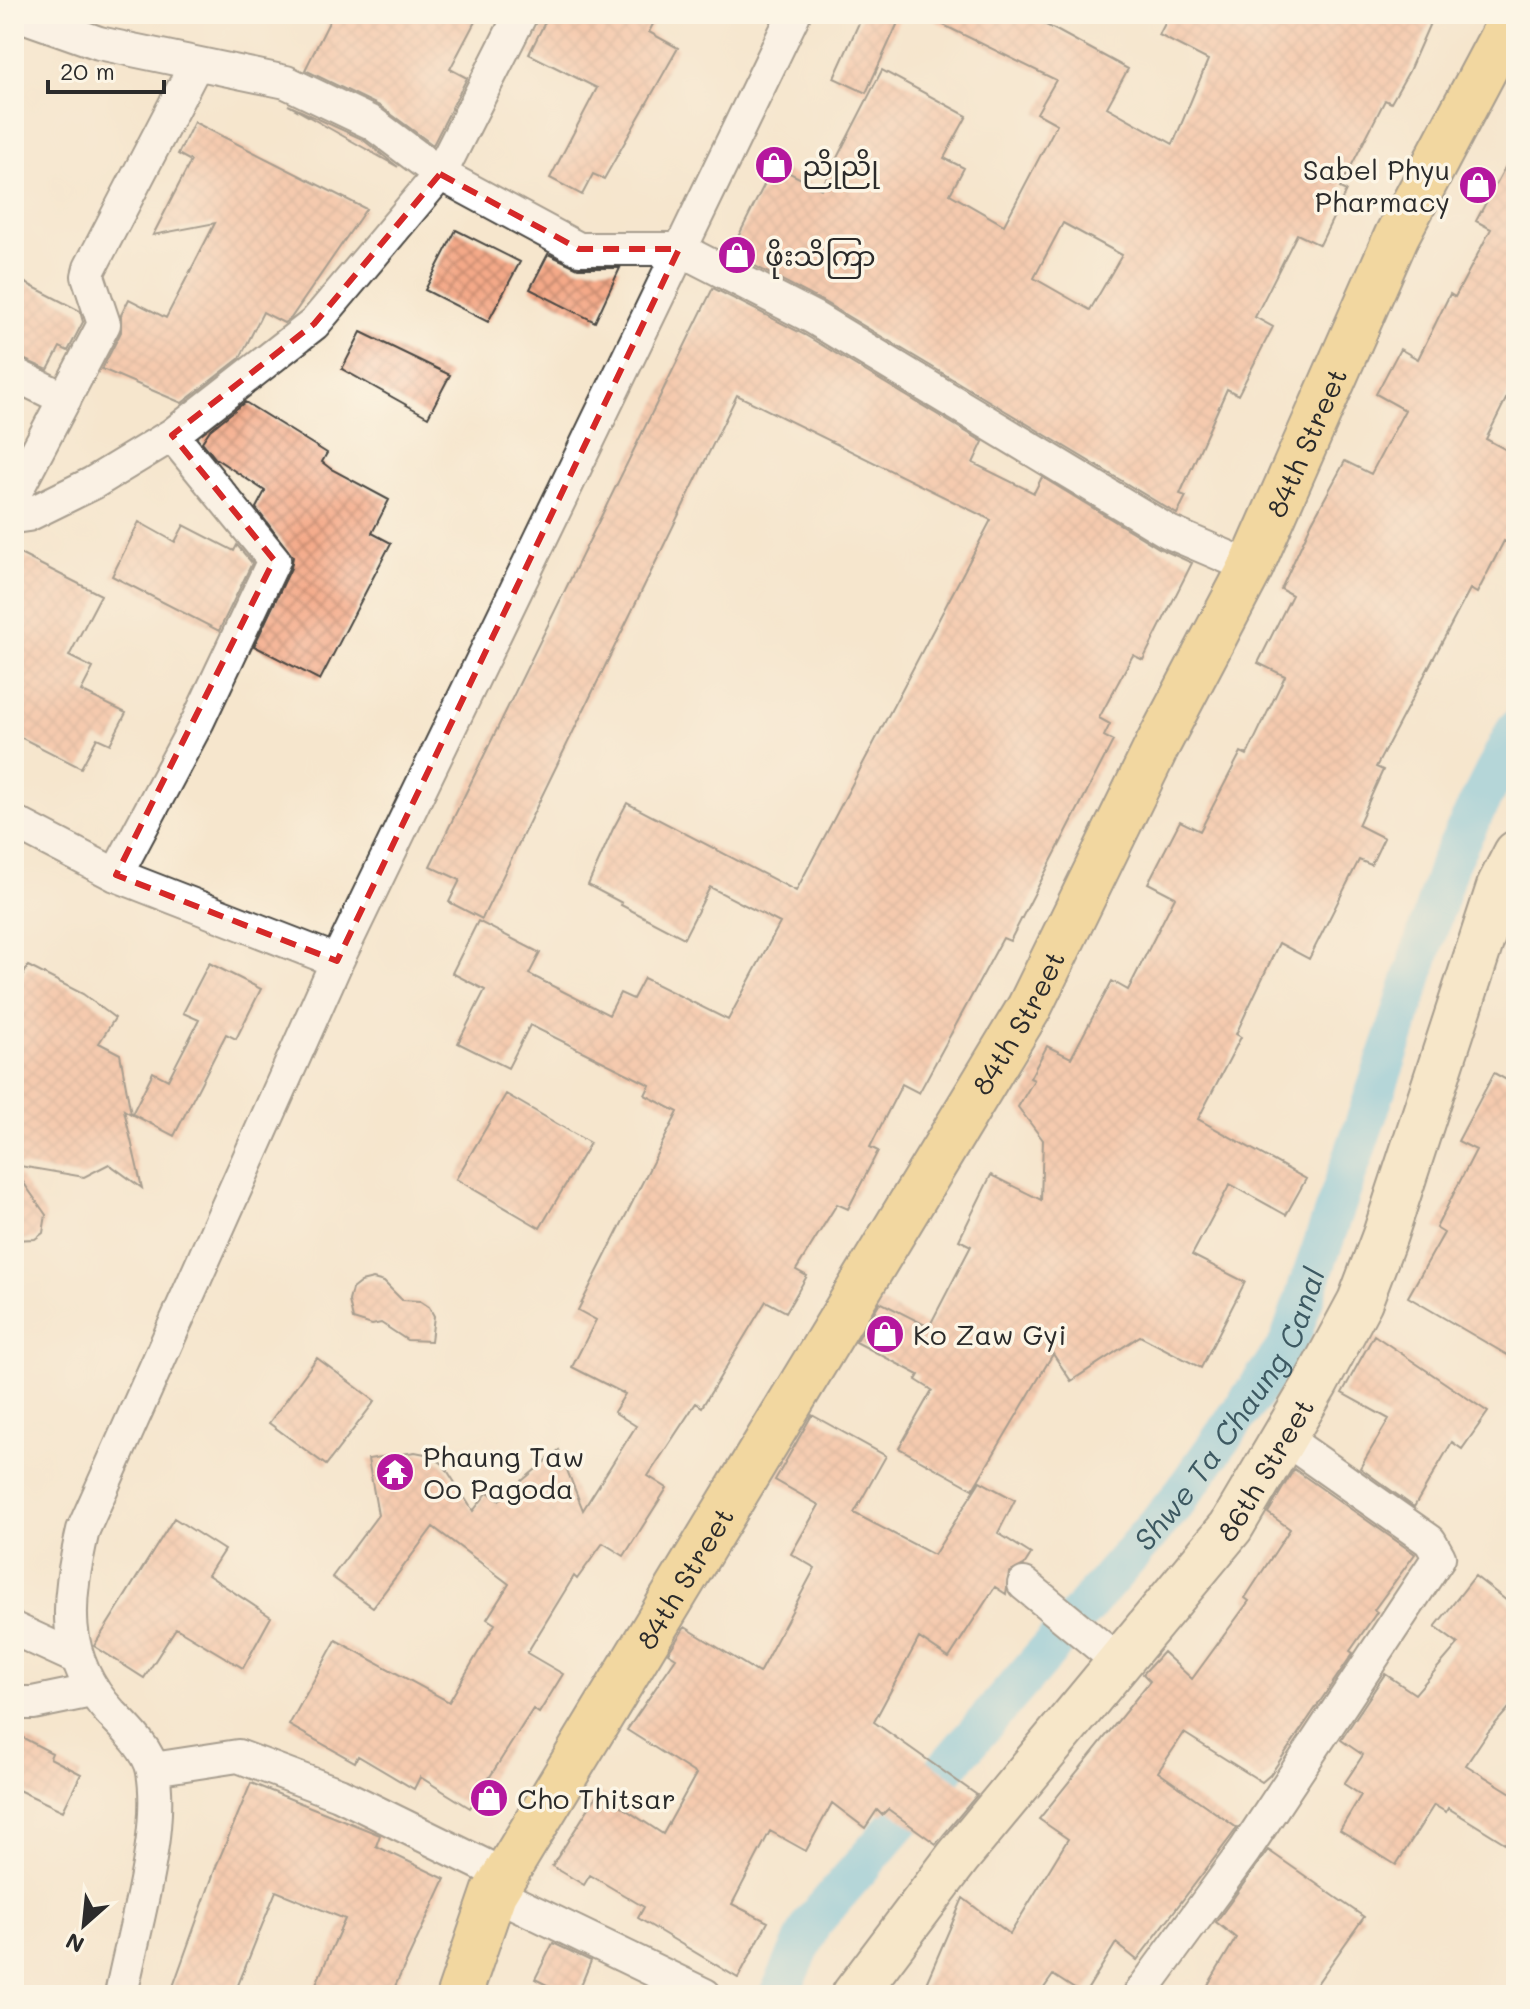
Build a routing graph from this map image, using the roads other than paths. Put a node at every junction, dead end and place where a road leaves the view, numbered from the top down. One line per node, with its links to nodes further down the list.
1 (17, 14): 5 (street)
2 (521, 14): 6 (street)
3 (794, 14): 7 (street)
4 (1514, 14): 13 (main road, 84th Street)
5 (196, 64): 6 (street); 9 (street)
6 (440, 174): 7 (street); 10 (street)
7 (679, 249): 13 (street); 17 (street)
8 (14, 374): 9 (street)
9 (65, 399): 11 (street)
10 (172, 435): 12 (street); 16 (street)
11 (14, 495)
12 (14, 517)
13 (1251, 567): 26 (main road, 84th Street)
14 (14, 822): 16 (street)
15 (1516, 853): 18 (main road, 86th Street)
16 (116, 875): 17 (street)
17 (337, 961): 22 (street)
18 (1284, 1438): 21 (main road, 86th Street); 31 (street)
19 (1024, 1584): 21 (street)
20 (14, 1629): 22 (street)
21 (1103, 1649): 30 (main road, 86th Street)
22 (77, 1658): 23 (street)
23 (91, 1691): 24 (street); 25 (street)
24 (14, 1703)
25 (153, 1769): 26 (street); 27 (street)
26 (499, 1884): 28 (main road, 84th Street); 29 (street)
27 (121, 1995)
28 (459, 1995)
29 (705, 1995)
30 (854, 1995)
31 (1139, 1995)

